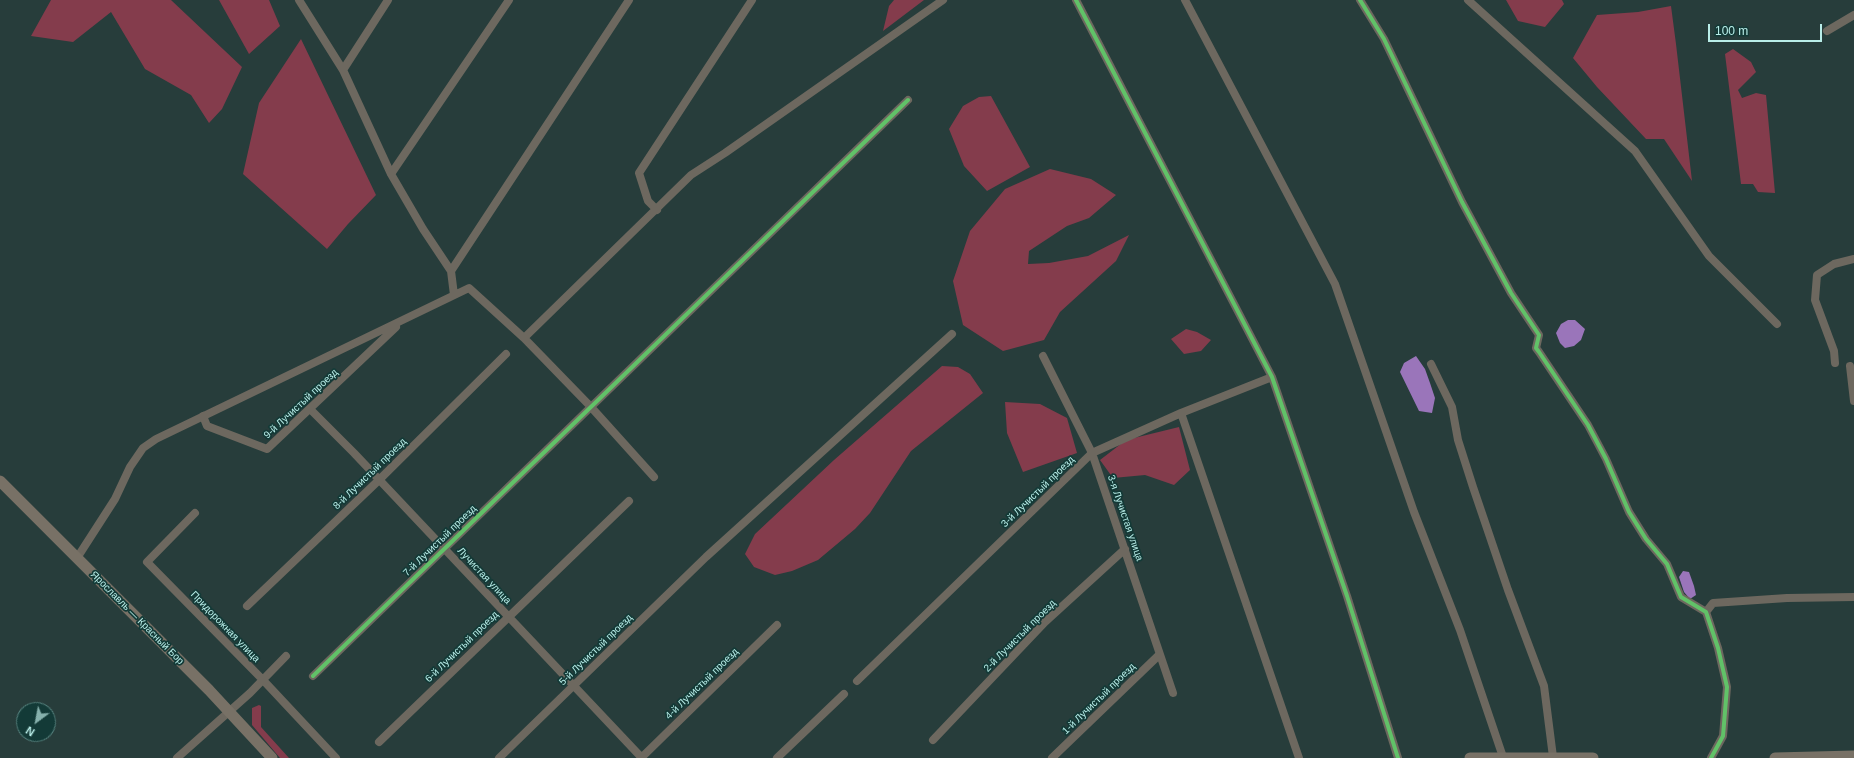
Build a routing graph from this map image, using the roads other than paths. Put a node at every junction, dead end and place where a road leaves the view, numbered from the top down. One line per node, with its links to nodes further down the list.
1 (299, 0): 13 (street)
2 (388, 0): 13 (street)
3 (509, 0): 15 (street)
4 (629, 0): 18 (street)
5 (752, 0): 16 (street)
6 (943, 0): 16 (street)
7 (1076, 0): 29 (street)
8 (1185, 0): 61 (street)
9 (1360, 0): 46 (street)
10 (1468, 0): 21 (street)
11 (1854, 14): 12 (street)
12 (1828, 32)
13 (343, 70): 15 (street)
14 (908, 100): 31 (street, 7-й Лучистый проезд)
15 (391, 174): 18 (street)
16 (657, 210): 23 (street)
17 (1854, 259): 26 (street)
18 (451, 271): 19 (street)
19 (454, 295): 20 (street); 23 (street)
20 (403, 321): 32 (street, 9-й Лучистый проезд); 34 (street)
21 (1777, 324)
22 (952, 334): 54 (street, 5-й Лучистый проезд)
23 (524, 338): 31 (street)
24 (506, 354): 38 (street, 8-й Лучистый проезд)
25 (1043, 356): 35 (street, 3-я Лучистая улица)
26 (1836, 363)
27 (1431, 364): 62 (street)
28 (1850, 366): 30 (street)
29 (1272, 377): 33 (street, 3-й Лучистый проезд); 71 (street)
30 (1854, 401)
31 (591, 407): 36 (street); 41 (street, 7-й Лучистый проезд)
32 (310, 409): 34 (street, 9-й Лучистый проезд); 38 (street, Лучистая улица)
33 (1181, 413): 35 (street, 3-й Лучистый проезд); 70 (street)
34 (203, 416): 43 (street)
35 (1092, 453): 42 (street, 3-я Лучистая улица); 53 (street, 3-й Лучистый проезд)
36 (654, 477)
37 (0, 480): 43 (street, Ярославль — Красный Бор)
38 (379, 480): 41 (street, Лучистая улица); 45 (street, 8-й Лучистый проезд)
39 (629, 501): 47 (street, 6-й Лучистый проезд)
40 (195, 513): 52 (street, Придорожная улица)
41 (444, 548): 47 (street, Лучистая улица); 51 (street, 7-й Лучистый проезд)
42 (1125, 549): 49 (street, 3-я Лучистая улица); 58 (street, 2-й Лучистый проезд)
43 (77, 558): 57 (street, Ярославль — Красный Бор)
44 (1854, 597): 46 (street)
45 (247, 606)
46 (1706, 612): 75 (street)
47 (508, 616): 54 (street, Лучистая улица); 59 (street, 6-й Лучистый проезд)
48 (777, 625): 67 (street, 4-й Лучистый проезд)
49 (1159, 655): 55 (street, 3-я Лучистая улица); 69 (street, 1-й Лучистый проезд)
50 (286, 656): 52 (street)
51 (313, 676)
52 (263, 680): 57 (street); 65 (street, Придорожная улица)
53 (857, 681)
54 (574, 686): 66 (street, 5-й Лучистый проезд); 67 (street, Лучистая улица)
55 (1173, 693)
56 (844, 694): 68 (street)
57 (230, 713): 63 (street); 64 (street, Ярославль — Красный Бор)
58 (933, 740)
59 (379, 742)
60 (1854, 756): 76 (street)
61 (1503, 757): 62 (street); 72 (street)
62 (1553, 757): 73 (street)
63 (177, 758)
64 (272, 758)
65 (336, 758)
66 (499, 758)
67 (641, 758)
68 (777, 758)
69 (1052, 758)
70 (1299, 758)
71 (1398, 758)
72 (1470, 758)
73 (1575, 758): 74 (street)
74 (1594, 758)
75 (1711, 758)
76 (1775, 758)

